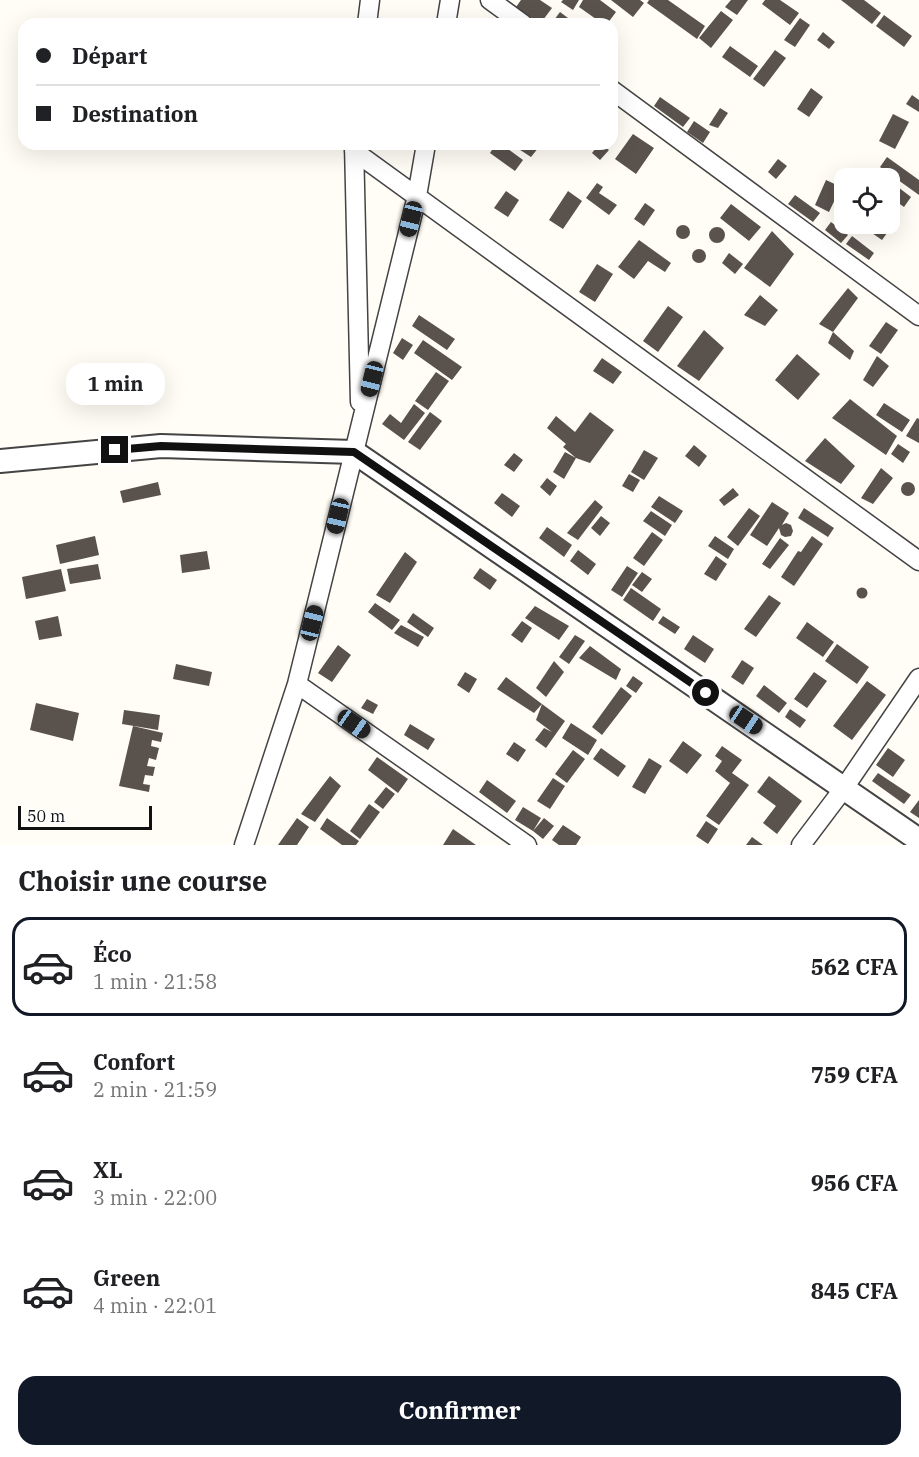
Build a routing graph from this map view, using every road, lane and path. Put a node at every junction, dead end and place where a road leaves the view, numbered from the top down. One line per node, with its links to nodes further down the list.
1 (370, 0): 4 (street)
2 (450, 0): 5 (street)
3 (490, 0): 6 (street)
4 (368, 18)
5 (447, 18)
6 (515, 18)
7 (618, 94): 12 (street)
8 (354, 150): 13 (street)
9 (357, 150): 11 (street)
10 (425, 150): 11 (street)
11 (417, 196): 13 (street); 16 (street)
12 (919, 316)
13 (361, 425): 14 (street)
14 (354, 452): 15 (street); 18 (street); 19 (street)
15 (0, 461)
16 (919, 561)
17 (919, 678): 19 (street)
18 (297, 684): 21 (street); 22 (street)
19 (844, 788): 20 (street); 23 (street)
20 (919, 840)
21 (244, 845)
22 (527, 845)
23 (801, 845)

